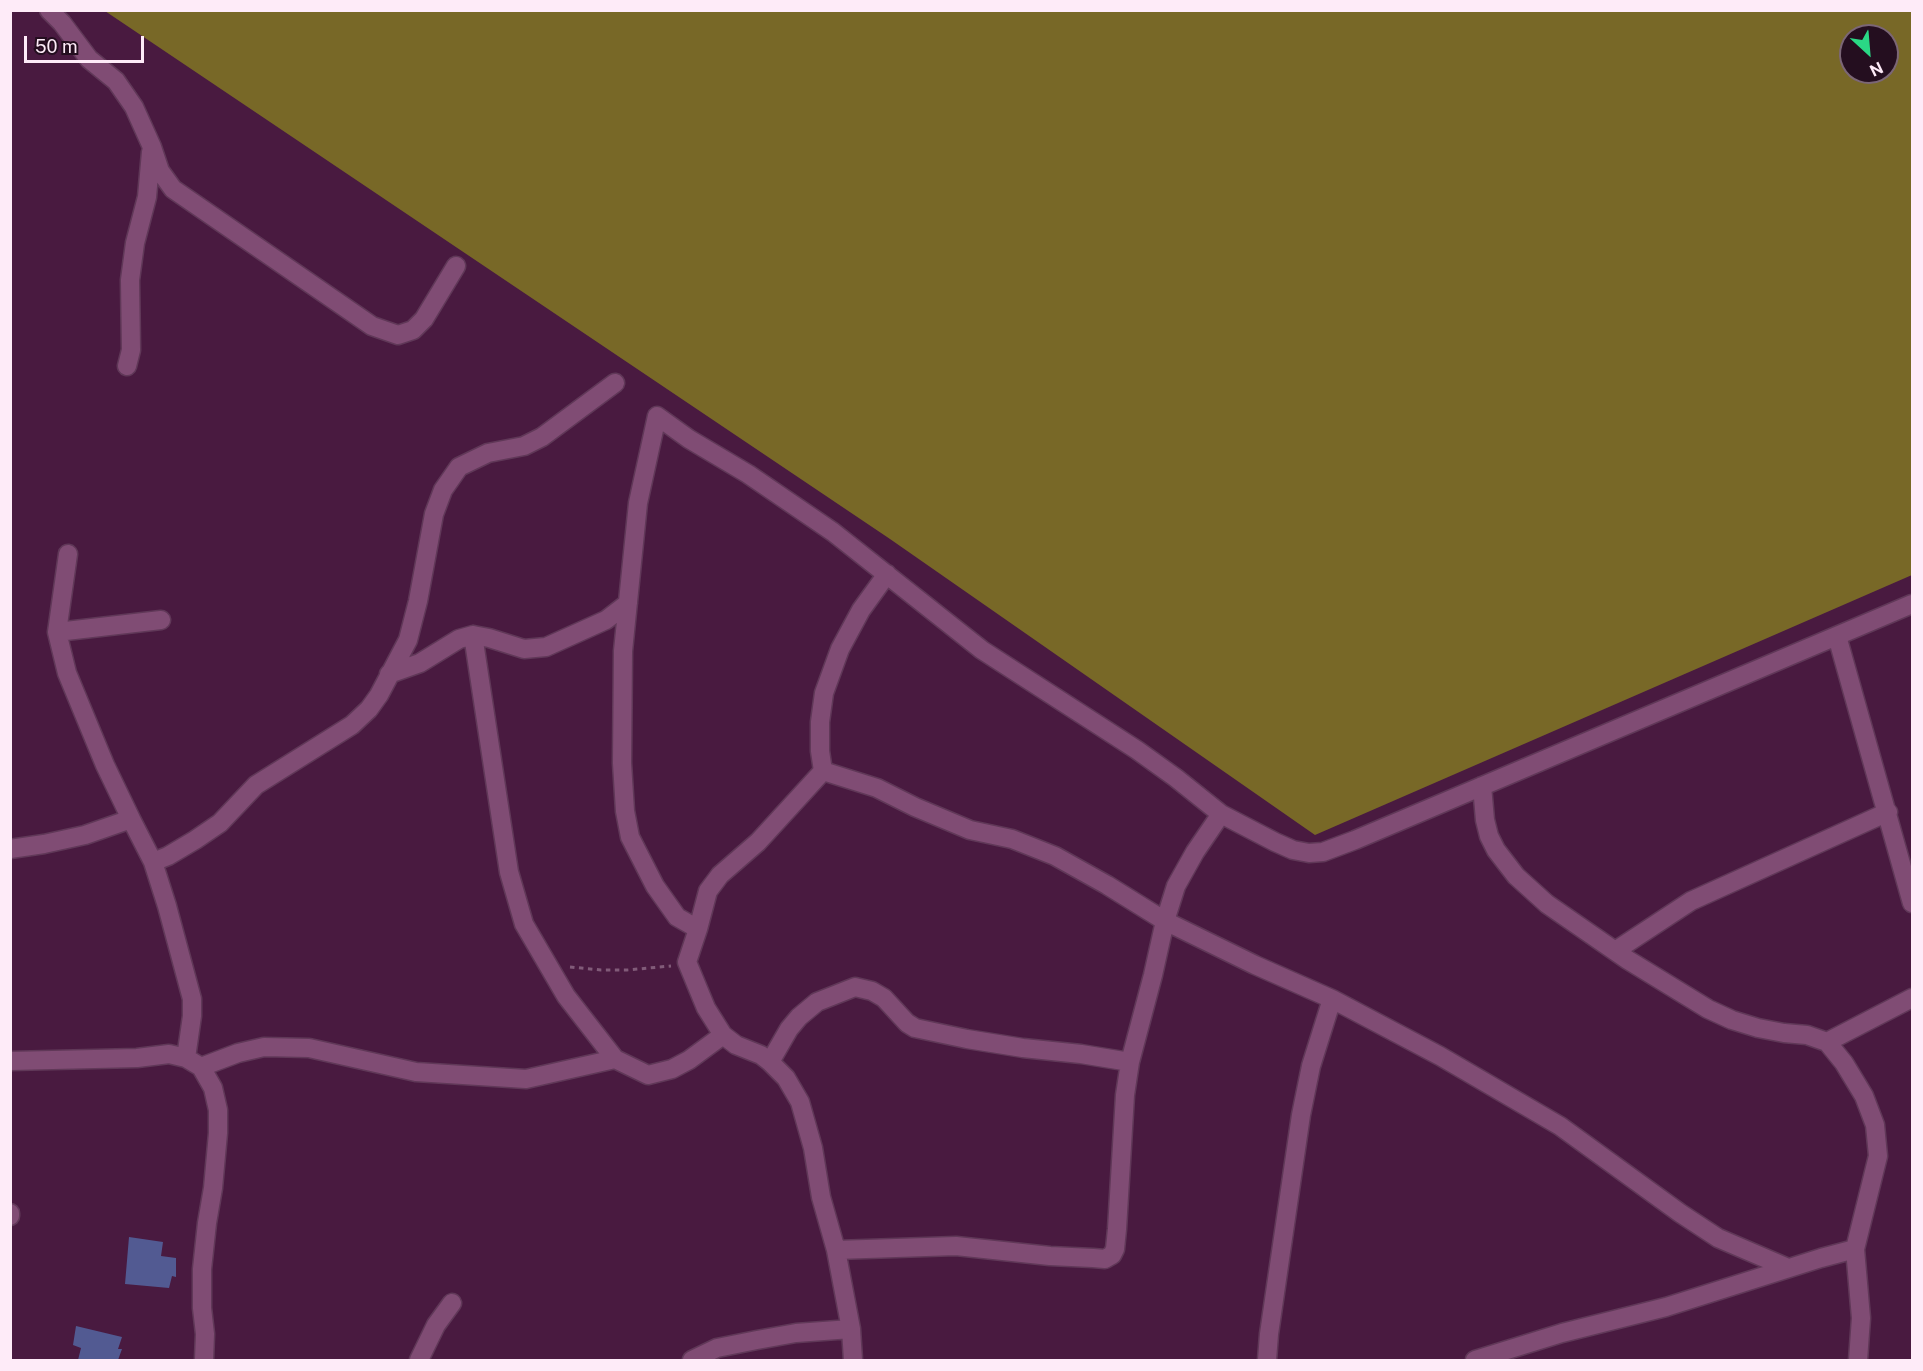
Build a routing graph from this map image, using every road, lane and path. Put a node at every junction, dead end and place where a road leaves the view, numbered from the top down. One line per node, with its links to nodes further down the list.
1 (49, 10): 2 (street)
2 (152, 147): 3 (street); 4 (street)
3 (456, 266)
4 (126, 366)
5 (615, 383): 14 (street)
6 (68, 554): 11 (street)
7 (887, 574): 8 (street); 15 (street); 18 (street)
8 (628, 603): 12 (street); 24 (street)
9 (1912, 604): 13 (street)
10 (161, 620): 11 (street)
11 (57, 632): 19 (street)
12 (472, 635): 14 (street); 27 (street)
13 (1837, 636): 16 (street); 17 (street)
14 (389, 674): 21 (street)
15 (823, 771): 23 (street); 24 (street)
16 (1482, 786): 18 (street); 25 (street)
17 (1888, 812): 22 (street); 25 (street)
18 (1221, 814): 23 (street)
19 (131, 819): 20 (street); 21 (street)
20 (10, 849)
21 (153, 862): 34 (street)
22 (1912, 903)
23 (1165, 921): 29 (street); 36 (street)
24 (698, 929): 26 (street)
25 (1615, 951): 31 (street)
26 (687, 962): 27 (path); 30 (street)
27 (547, 966): 32 (street)
28 (1912, 998): 31 (street)
29 (1332, 999): 39 (street); 46 (street)
30 (723, 1035): 32 (street); 35 (street)
31 (1827, 1042): 37 (street)
32 (615, 1059): 34 (street)
33 (10, 1061): 34 (street)
34 (193, 1062): 42 (street)
35 (770, 1062): 36 (street); 38 (street)
36 (1130, 1062): 38 (street)
37 (1855, 1249): 39 (street); 48 (street)
38 (836, 1250): 41 (street)
39 (1788, 1268): 47 (street)
40 (453, 1303): 43 (street)
41 (851, 1329): 44 (street); 45 (street)
42 (204, 1360)
43 (419, 1360)
44 (692, 1360)
45 (854, 1360)
46 (1267, 1360)
47 (1474, 1360)
48 (1858, 1360)

